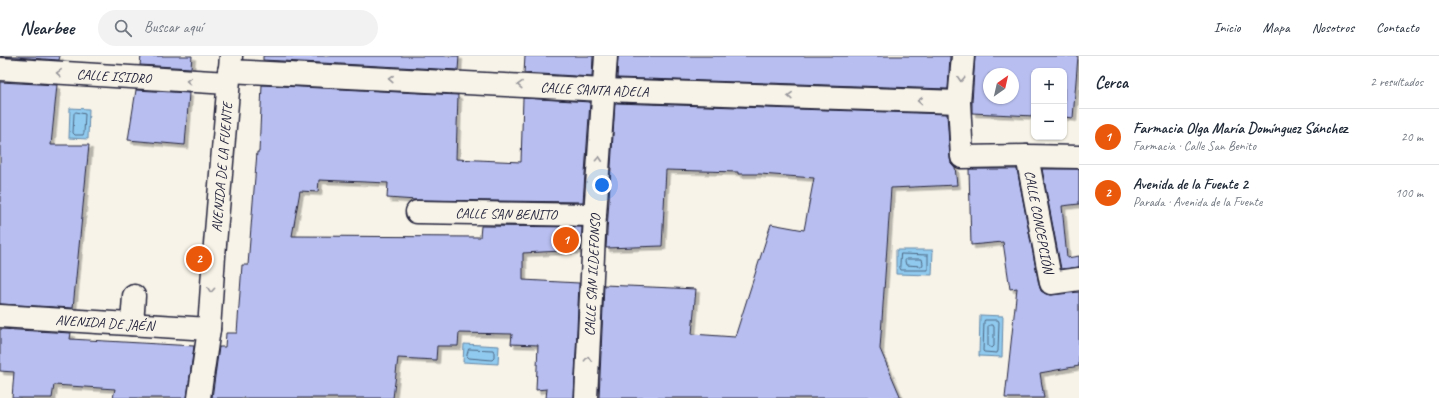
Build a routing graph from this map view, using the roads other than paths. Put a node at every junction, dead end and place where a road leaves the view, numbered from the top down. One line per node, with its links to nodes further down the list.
1 (606, 56): 5 (street, CALLE SAN ILDEFONSO)
2 (962, 56): 6 (street, CALLE CONCEPCIÓN, one-way to 6)
3 (0, 69): 4 (street, CALLE ISIDRO, one-way to 3)
4 (229, 70): 5 (street, CALLE SANTA ADELA, one-way to 4); 15 (street, AVENIDA DE LA FUENTE, one-way to 15)
5 (604, 90): 6 (street, CALLE SANTA ADELA, one-way to 5); 10 (street, CALLE SAN ILDEFONSO, one-way to 5)
6 (959, 102): 7 (street, CALLE CONCEPCIÓN)
7 (1027, 156): 8 (street, CALLE CONCEPCIÓN); 11 (street, CALLE CONCEPCIÓN)
8 (1079, 157)
9 (416, 212): 10 (street, CALLE SAN BENITO)
10 (595, 215): 17 (street, CALLE SAN ILDEFONSO, one-way to 10)
11 (1079, 279)
12 (134, 296): 14 (street)
13 (0, 316): 14 (street, AVENIDA DE JAÉN)
14 (132, 324): 15 (street, AVENIDA DE JAÉN)
15 (209, 329): 16 (street, AVENIDA DE LA FUENTE)
16 (199, 398)
17 (586, 398)

